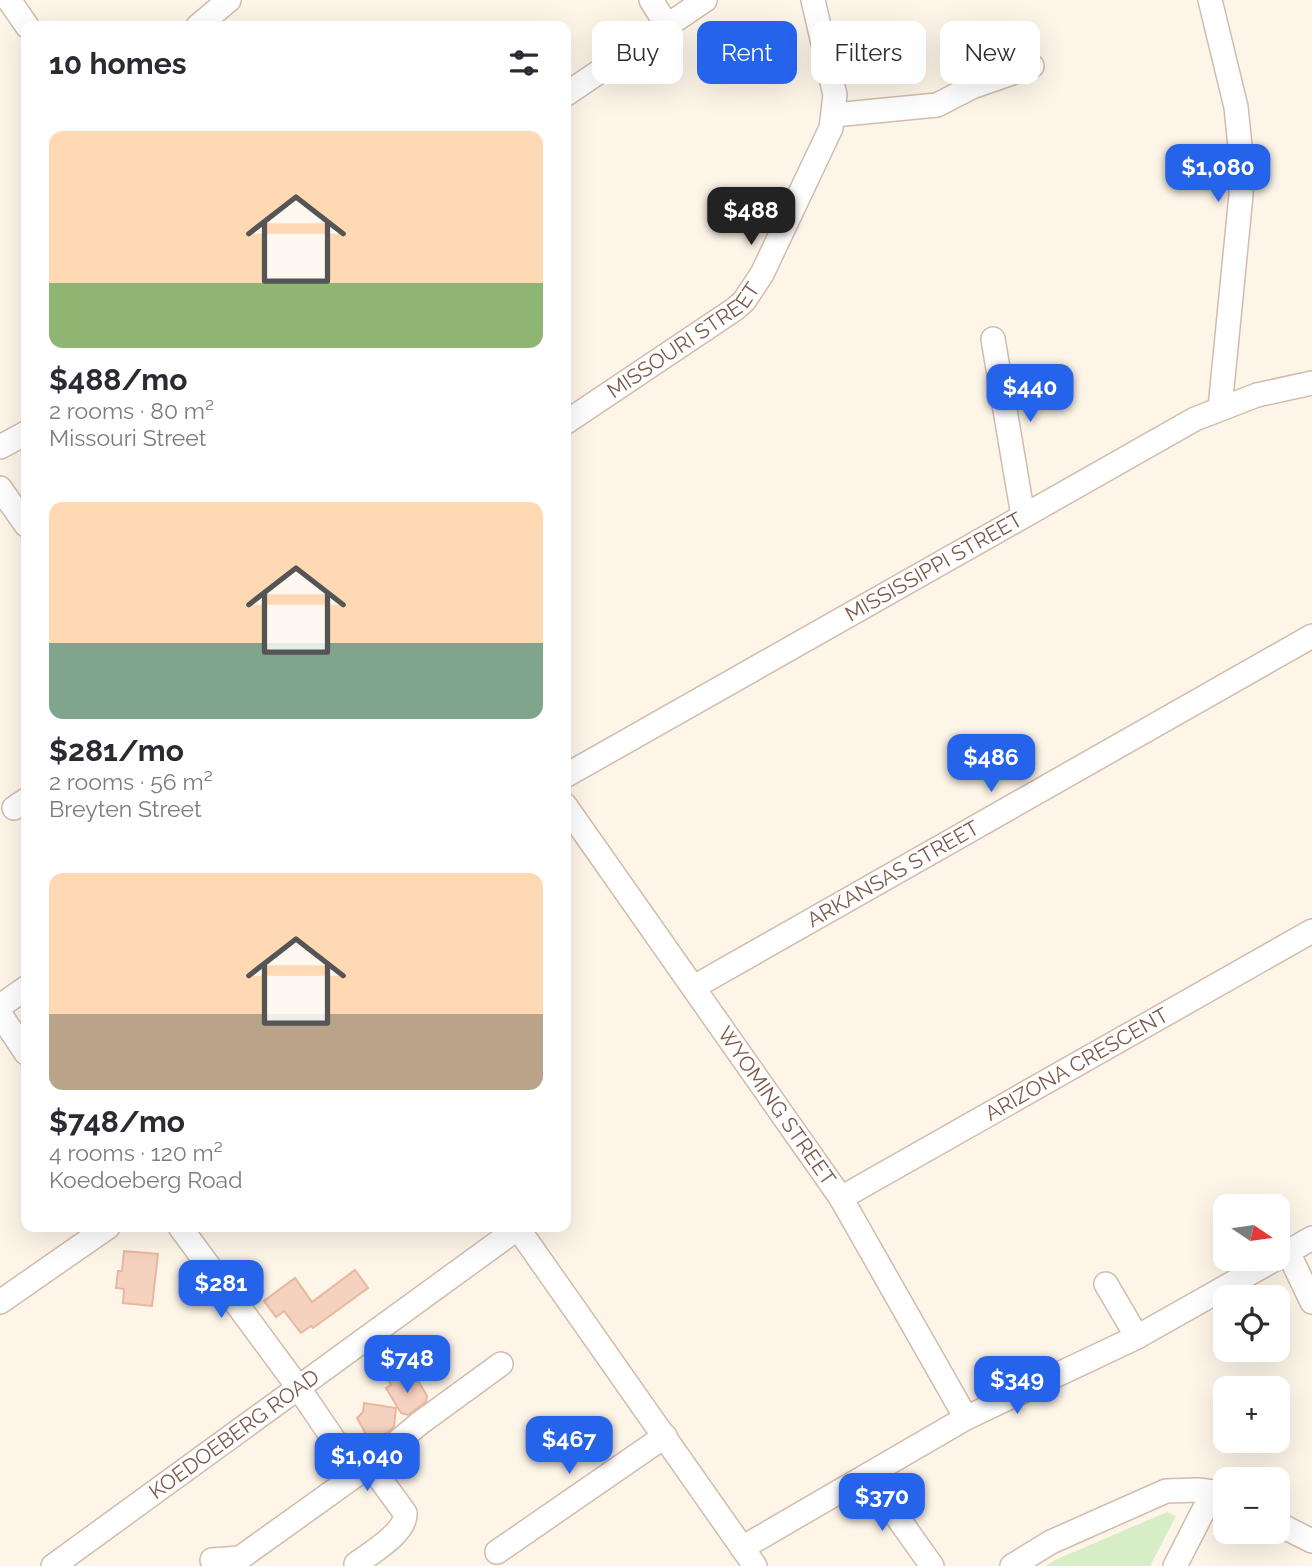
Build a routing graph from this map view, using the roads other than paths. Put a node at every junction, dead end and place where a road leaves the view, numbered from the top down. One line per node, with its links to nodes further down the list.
1 (9, 0): 7 (street)
2 (229, 0): 8 (street)
3 (651, 0): 9 (street)
4 (705, 0): 10 (street)
5 (813, 0): 14 (street, MISSOURI STREET)
6 (1210, 0): 17 (street)
7 (24, 21)
8 (204, 21)
9 (664, 21)
10 (671, 21)
11 (592, 76): 13 (street)
12 (983, 84): 14 (street)
13 (571, 91)
14 (834, 115): 18 (street, MISSOURI STREET)
15 (993, 339): 22 (street)
16 (1312, 383): 17 (street, MISSISSIPPI STREET)
17 (1220, 408): 22 (street, MISSISSIPPI STREET)
18 (571, 419)
19 (21, 436): 20 (street)
20 (0, 447)
21 (0, 488): 23 (street)
22 (1024, 516): 25 (street, MISSISSIPPI STREET)
23 (21, 518)
24 (1312, 636): 28 (street, ARKANSAS STREET)
25 (571, 773)
26 (571, 813): 28 (street, WYOMING STREET)
27 (1312, 931): 33 (street, ARIZONA CRESCENT)
28 (694, 987): 33 (street, WYOMING STREET)
29 (21, 991): 30 (street)
30 (0, 1006)
31 (0, 1014): 32 (street)
32 (21, 1046)
33 (841, 1198): 48 (street, WYOMING STREET)
34 (101, 1232): 43 (street)
35 (184, 1232): 47 (street)
36 (511, 1232): 47 (street, KOEDOEBERG ROAD)
37 (522, 1232): 49 (street)
38 (1312, 1238): 39 (street)
39 (1290, 1251)
40 (1290, 1269): 44 (street)
41 (1254, 1271): 45 (street)
42 (1106, 1284): 45 (street)
43 (0, 1302)
44 (1312, 1302)
45 (1137, 1337): 48 (street)
46 (501, 1364): 50 (street)
47 (298, 1387): 50 (street); 60 (street, KOEDOEBERG ROAD)
48 (966, 1418): 51 (street)
49 (665, 1436): 56 (street); 57 (street)
50 (363, 1469): 58 (street); 59 (street)
51 (868, 1476): 57 (street); 61 (street)
52 (1213, 1494): 62 (street)
53 (1213, 1505): 63 (street)
54 (1290, 1530): 55 (street)
55 (1312, 1541)
56 (497, 1552)
57 (748, 1557)
58 (212, 1560)
59 (356, 1564)
60 (53, 1566)
61 (932, 1566)
62 (1012, 1566)
63 (1175, 1566)

